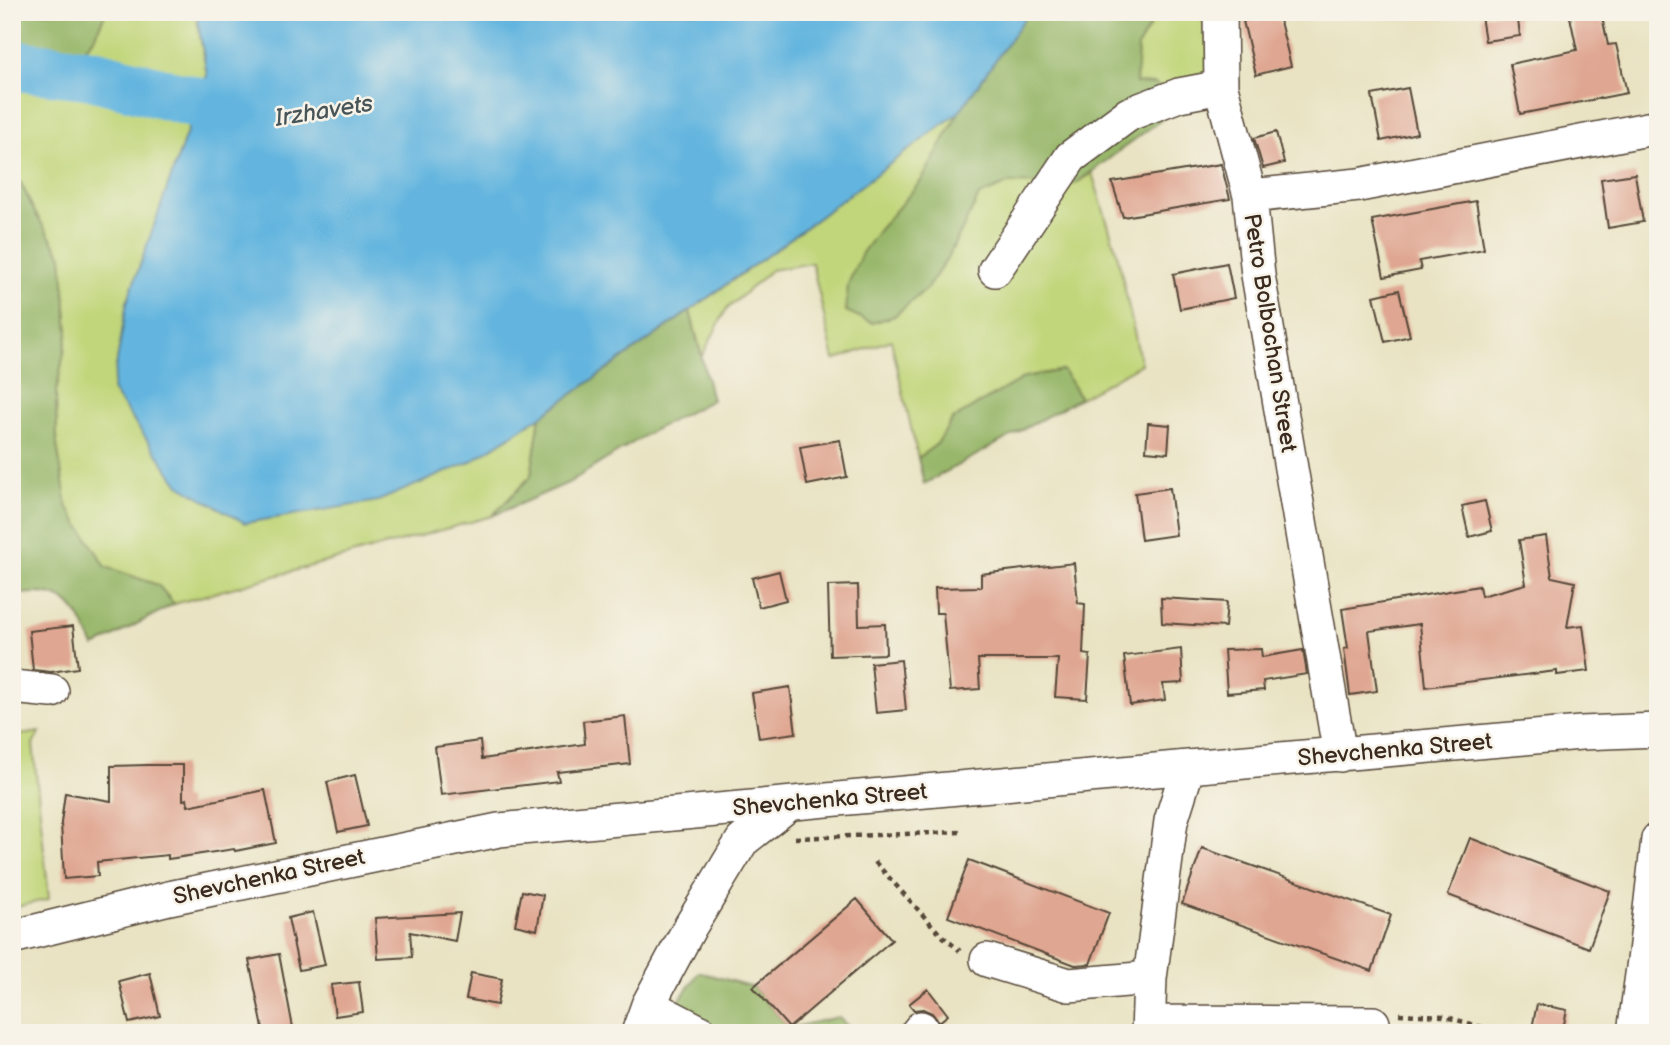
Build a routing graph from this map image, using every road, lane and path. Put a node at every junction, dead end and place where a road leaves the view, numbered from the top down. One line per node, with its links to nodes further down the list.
1 (1220, 12): 2 (street)
2 (1222, 87): 4 (street); 5 (street)
3 (1658, 127): 4 (street, Petro Bolbochan Street)
4 (1250, 196): 9 (street, Petro Bolbochan Street)
5 (995, 270)
6 (12, 687): 7 (street)
7 (52, 691)
8 (1658, 730): 9 (street, Shevchenka Street)
9 (1340, 755): 10 (street, Shevchenka Street)
10 (1188, 767): 11 (street, Shevchenka Street); 19 (street)
11 (789, 804): 14 (street); 16 (street, Shevchenka Street)
12 (961, 831): 14 (path)
13 (1658, 839): 17 (street)
14 (742, 841): 20 (street)
15 (875, 862): 18 (path)
16 (12, 937)
17 (1651, 953): 25 (street)
18 (987, 960): 19 (street)
19 (1150, 978): 22 (street)
20 (643, 1019): 23 (street)
21 (1373, 1023): 22 (street); 24 (path)
22 (1148, 1027)
23 (702, 1033)
24 (1503, 1033)
25 (1634, 1033)

